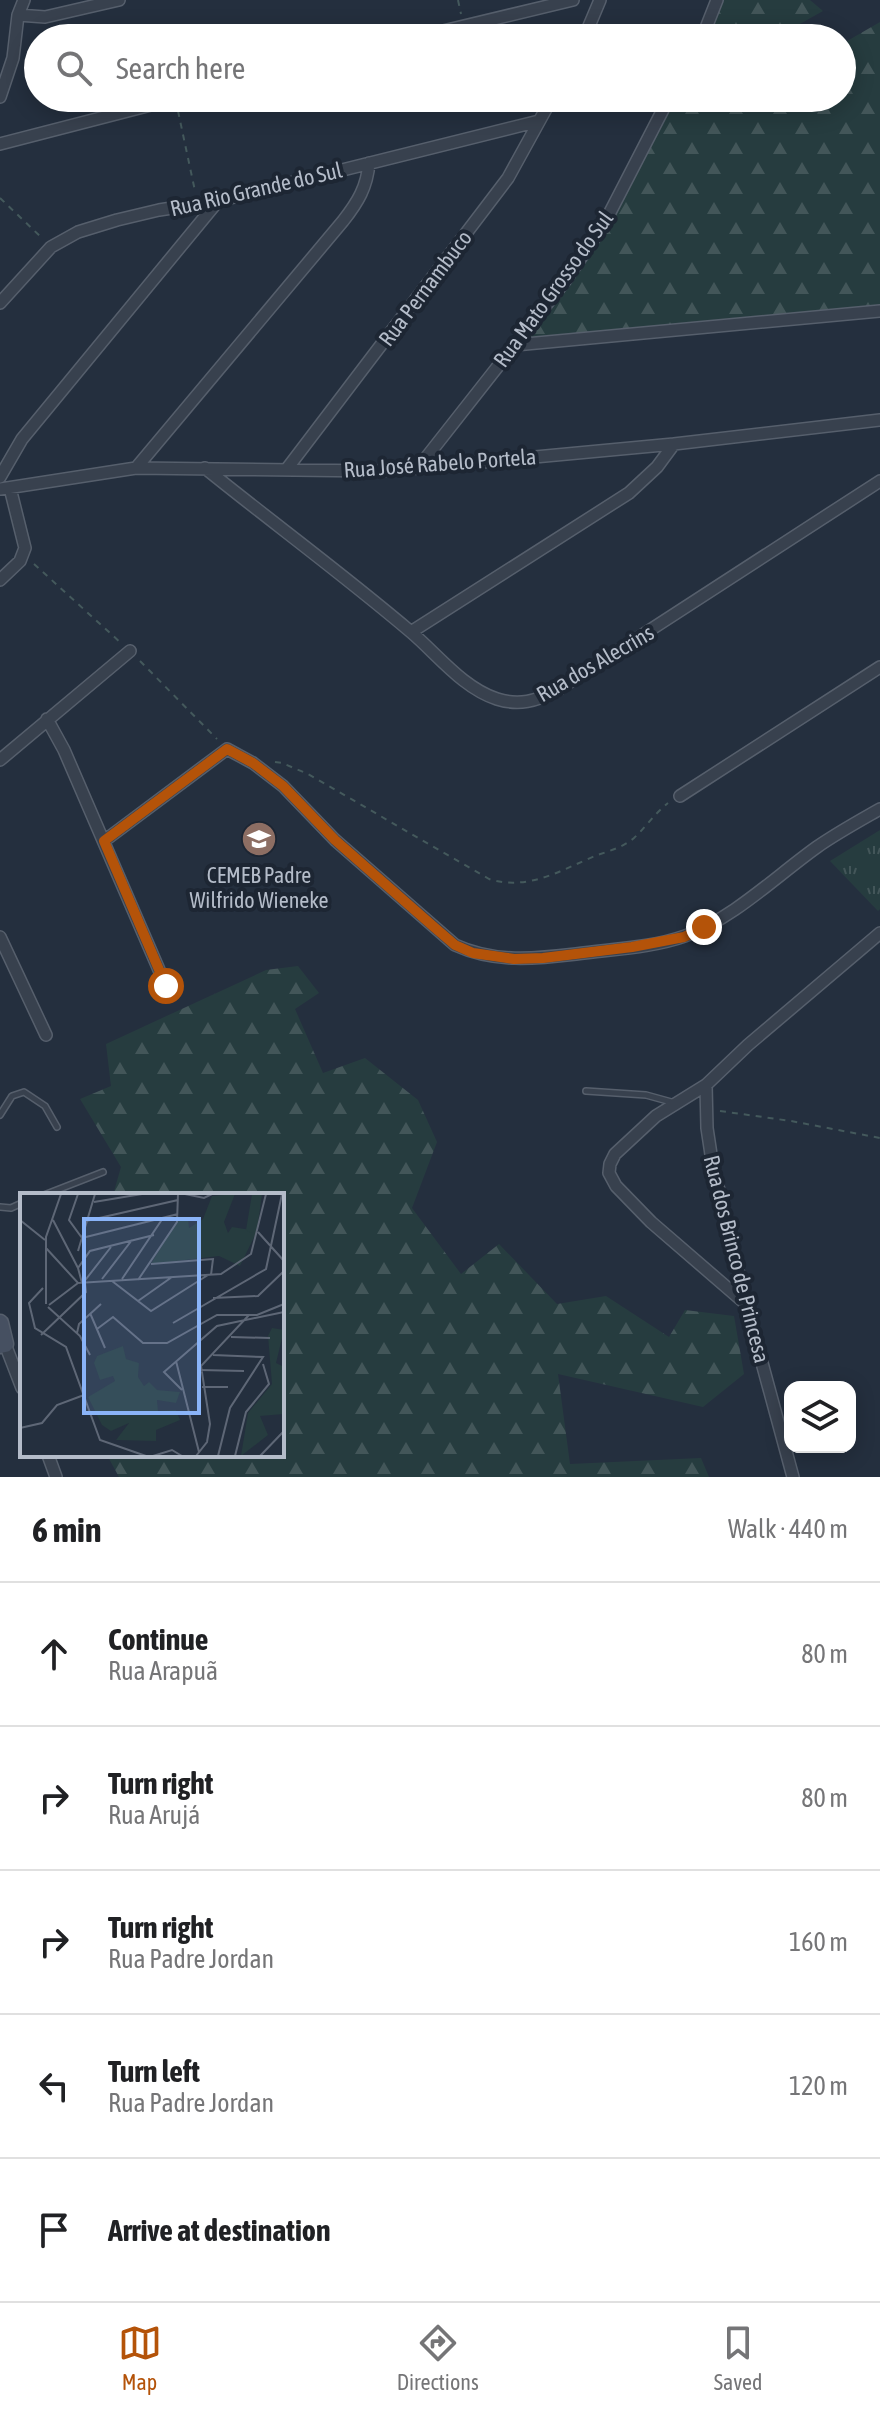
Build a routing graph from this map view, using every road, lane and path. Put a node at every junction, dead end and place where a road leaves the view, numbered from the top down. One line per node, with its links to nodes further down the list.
1 (24, 0): 7 (street)
2 (119, 0): 7 (street)
3 (458, 0): 8 (path)
4 (573, 0): 9 (street)
5 (600, 0): 10 (street)
6 (717, 0): 11 (street)
7 (18, 15): 12 (street)
8 (464, 24)
9 (468, 24)
10 (590, 24)
11 (708, 24)
12 (0, 97)
13 (123, 112): 18 (street)
14 (180, 112): 22 (path)
15 (544, 112): 17 (street, Rua Pernambuco)
16 (662, 112): 26 (street, Rua Mato Grosso do Sul)
17 (539, 121): 19 (street, Rua Rio Grande do Sul); 32 (street, Rua Pernambuco)
18 (0, 144)
19 (369, 163): 21 (street, Rua Rio Grande do Sul); 29 (street)
20 (0, 198): 23 (path)
21 (218, 201): 22 (street, Rua Rio Grande do Sul); 33 (street)
22 (198, 204): 23 (street, Rua Rio Grande do Sul)
23 (51, 247): 24 (street, Rua Rio Grande do Sul)
24 (0, 303)
25 (880, 311): 26 (street)
26 (515, 345): 31 (street, Rua Mato Grosso do Sul)
27 (880, 420): 28 (street, Rua José Rabelo Portela)
28 (674, 444): 31 (street, Rua José Rabelo Portela); 37 (street)
29 (136, 468): 30 (street, Rua José Rabelo Portela); 35 (street, Rua José Rabelo Portela)
30 (205, 468): 32 (street, Rua José Rabelo Portela); 37 (street, Rua dos Alecrins)
31 (418, 468): 32 (street, Rua José Rabelo Portela)
32 (286, 470)
33 (0, 477)
34 (880, 481): 37 (street, Rua dos Alecrins)
35 (5, 488): 36 (street)
36 (0, 580)
37 (411, 632)
38 (130, 651): 40 (street)
39 (880, 667): 43 (street)
40 (47, 719): 41 (street); 45 (street)
41 (0, 760)
42 (253, 763): 43 (path); 44 (street); 45 (street)
43 (680, 796)
44 (880, 809)
45 (104, 841): 48 (street)
46 (880, 933): 50 (street)
47 (0, 937): 49 (street)
48 (166, 986)
49 (46, 1035)
50 (706, 1085): 52 (street); 53 (street, Rua dos Brinco de Princesa)
51 (586, 1091): 52 (lane)
52 (676, 1103): 61 (street)
53 (707, 1109): 56 (path); 61 (street, Rua dos Brinco de Princesa)
54 (0, 1115): 55 (lane)
55 (57, 1127)
56 (880, 1138)
57 (103, 1172): 58 (lane)
58 (49, 1193)
59 (20, 1204): 60 (lane)
60 (0, 1207)
61 (746, 1304): 67 (street, Rua dos Brinco de Princesa)
62 (0, 1323): 63 (street)
63 (2, 1344): 64 (street)
64 (20, 1384)
65 (49, 1457): 66 (street)
66 (56, 1477)
67 (793, 1477)

